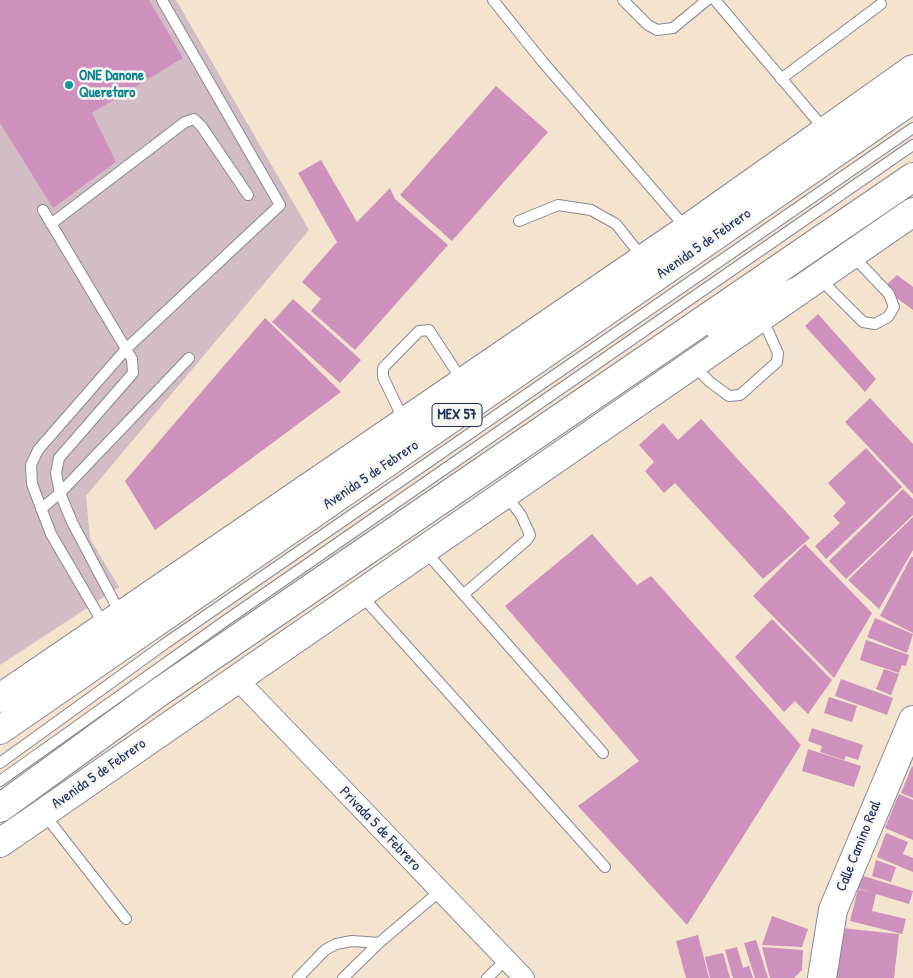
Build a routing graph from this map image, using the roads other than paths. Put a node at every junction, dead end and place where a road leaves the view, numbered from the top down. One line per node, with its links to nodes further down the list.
1 (162, 0): 24 (lane)
2 (493, 0): 19 (lane)
3 (622, 0): 4 (lane)
4 (707, 0)
5 (715, 0): 8 (lane)
6 (881, 4): 8 (lane)
7 (913, 69): 11 (main road, Avenida 5 de Febrero)
8 (781, 79): 11 (lane)
9 (913, 99): 21 (main road, Avenida 5 de Febrero / MEX 57)
10 (913, 128): 42 (lane)
11 (826, 131): 19 (main road, Avenida 5 de Febrero)
12 (913, 145): 43 (lane)
13 (913, 177): 26 (main road, Avenida 5 de Febrero)
14 (248, 195): 18 (lane)
15 (43, 210): 18 (lane)
16 (913, 212): 20 (main road, Avenida 5 de Febrero)
17 (519, 221): 21 (lane)
18 (51, 224): 24 (lane)
19 (687, 229): 21 (main road, Avenida 5 de Febrero)
20 (852, 254): 22 (main road, Avenida 5 de Febrero); 22 (lane)
21 (647, 270): 28 (main road, Avenida 5 de Febrero); 40 (main road, Avenida 5 de Febrero / MEX 57)
22 (808, 284): 23 (main road, Avenida 5 de Febrero); 26 (main road)
23 (761, 317): 27 (main road, Avenida 5 de Febrero); 27 (lane)
24 (127, 348): 30 (lane); 32 (lane)
25 (189, 358): 30 (lane)
26 (651, 358): 44 (main road, Avenida 5 de Febrero)
27 (692, 364): 31 (main road, Avenida 5 de Febrero)
28 (463, 382): 29 (main road, Avenida 5 de Febrero); 29 (lane)
29 (405, 422): 36 (main road, Avenida 5 de Febrero)
30 (60, 493): 32 (lane); 36 (lane)
31 (505, 494): 33 (main road, Avenida 5 de Febrero); 34 (lane)
32 (41, 509): 36 (lane)
33 (425, 550): 34 (lane); 35 (main road, Avenida 5 de Febrero)
34 (464, 594): 41 (lane)
35 (361, 595): 37 (main road, Avenida 5 de Febrero); 47 (lane)
36 (113, 621): 38 (main road, Avenida 5 de Febrero)
37 (237, 679): 45 (main road, Avenida 5 de Febrero); 48 (street, Privada 5 de Febrero)
38 (0, 698)
39 (913, 720): 56 (main road, Calle Camino Real)
40 (0, 730)
41 (603, 753)
42 (0, 764)
43 (0, 781)
44 (0, 808)
45 (43, 813): 46 (main road, Avenida 5 de Febrero); 49 (lane)
46 (0, 843)
47 (605, 867)
48 (440, 892): 50 (lane); 51 (street, Privada 5 de Febrero)
49 (126, 919)
50 (379, 943): 52 (lane); 53 (lane)
51 (507, 959): 54 (lane); 55 (street, Privada 5 de Febrero)
52 (298, 978)
53 (343, 978)
54 (486, 978)
55 (524, 978)
56 (822, 978)

